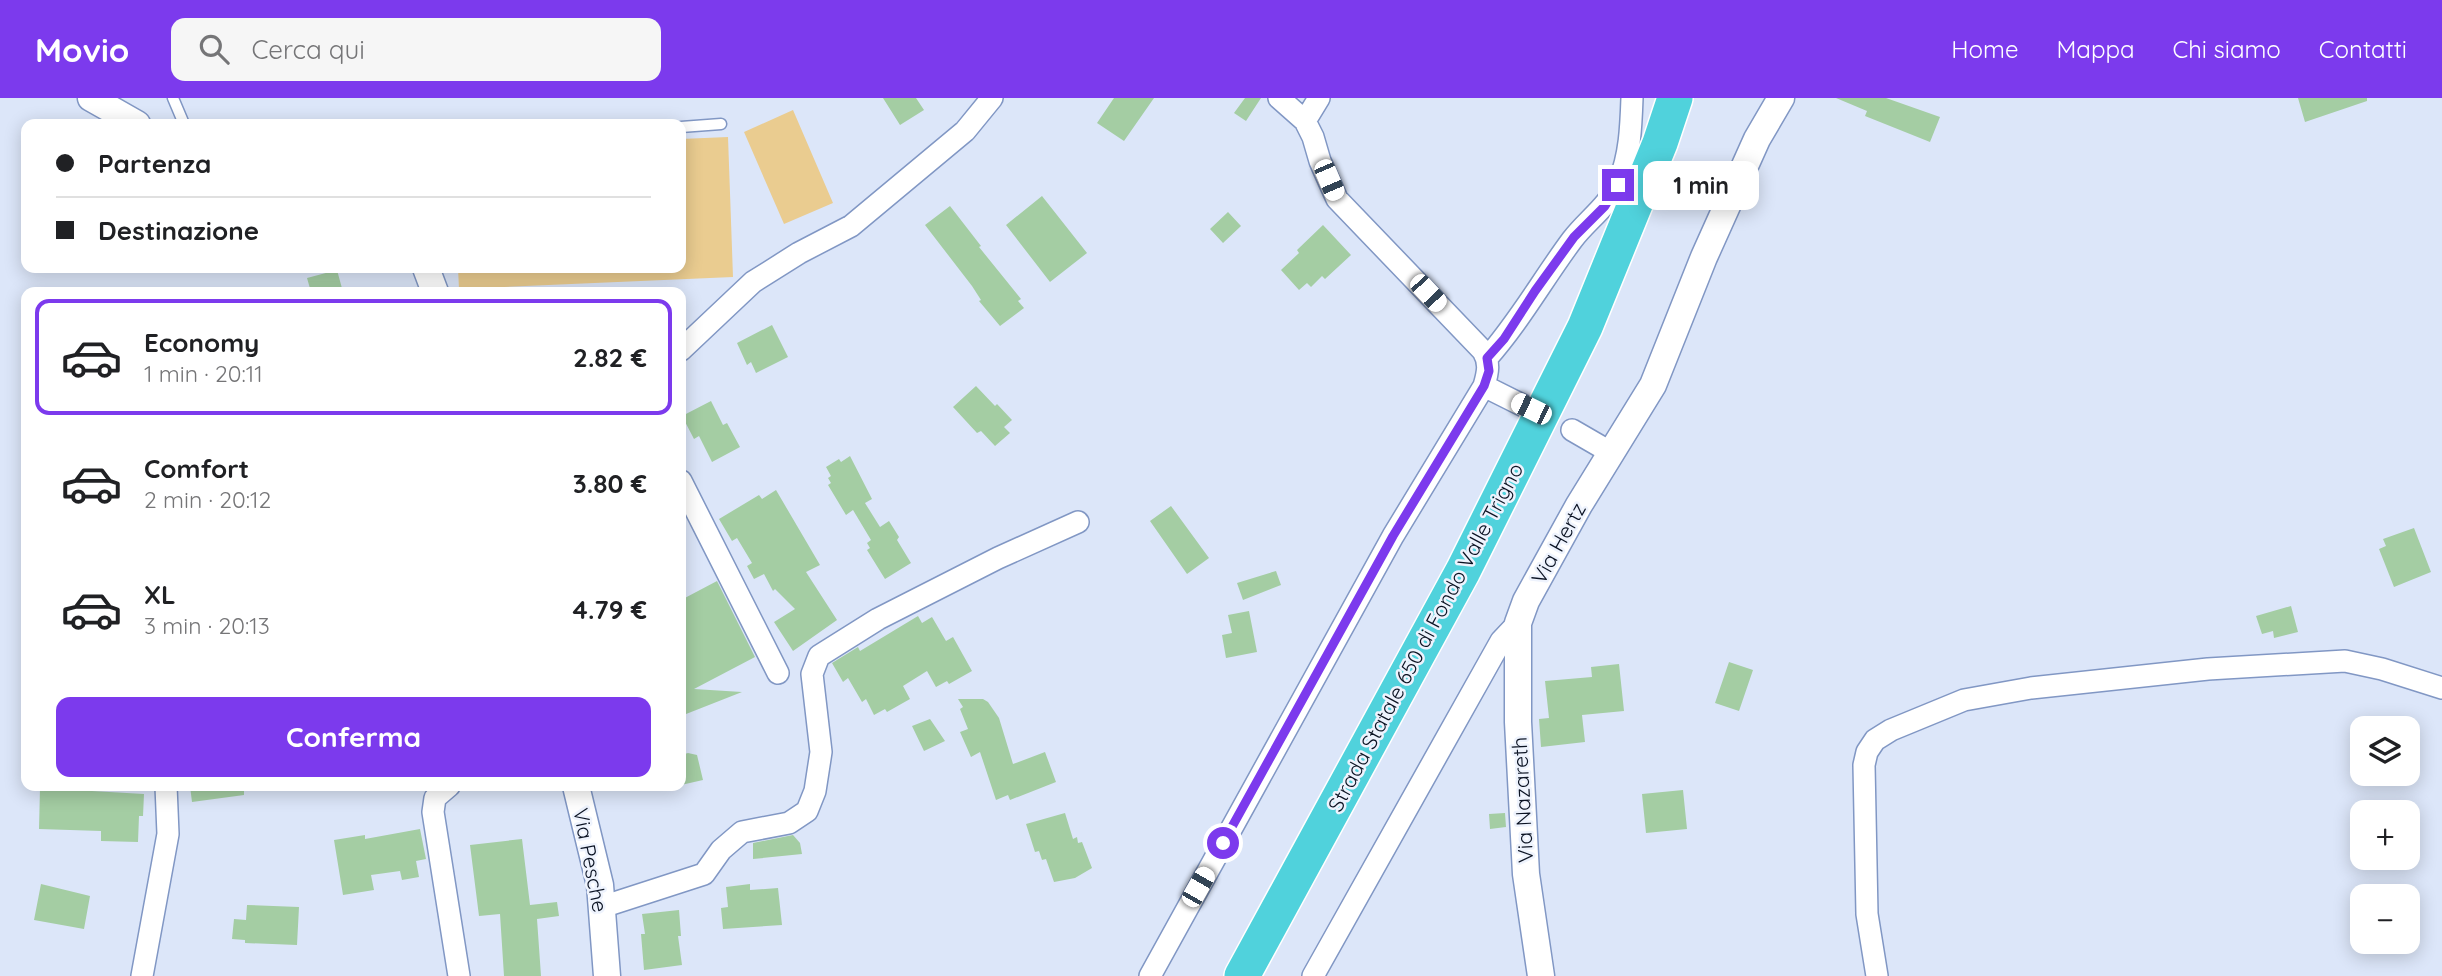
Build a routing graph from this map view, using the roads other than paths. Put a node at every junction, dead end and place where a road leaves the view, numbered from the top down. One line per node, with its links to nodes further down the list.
1 (91, 98): 9 (street)
2 (173, 98): 10 (lane)
3 (992, 98): 14 (street)
4 (1279, 98): 11 (street)
5 (1319, 98): 11 (street)
6 (1632, 98): 15 (street)
7 (1675, 98): 33 (highway, Strada Statale 650 di Fondo Valle Trigno)
8 (1781, 98): 19 (street, Via Hertz)
9 (128, 119)
10 (182, 119)
11 (1305, 121): 15 (street)
12 (720, 124): 13 (lane)
13 (686, 127)
14 (686, 345)
15 (1487, 358): 16 (street)
16 (1484, 386): 17 (street); 32 (street)
17 (1531, 409)
18 (1572, 430): 19 (street)
19 (1610, 452): 22 (street, Via Hertz)
20 (686, 491): 23 (street)
21 (1078, 523): 28 (street)
22 (1518, 623): 34 (street, Via Hertz); 35 (street, Via Nazareth)
23 (778, 673)
24 (2442, 688): 36 (street)
25 (166, 791): 29 (street)
26 (443, 791): 30 (street)
27 (577, 791): 28 (street, Via Pesche)
28 (602, 906): 31 (street, Via Pesche)
29 (142, 976)
30 (459, 976)
31 (607, 976)
32 (1150, 976)
33 (1242, 976)
34 (1313, 976)
35 (1541, 976)
36 (1877, 976)

